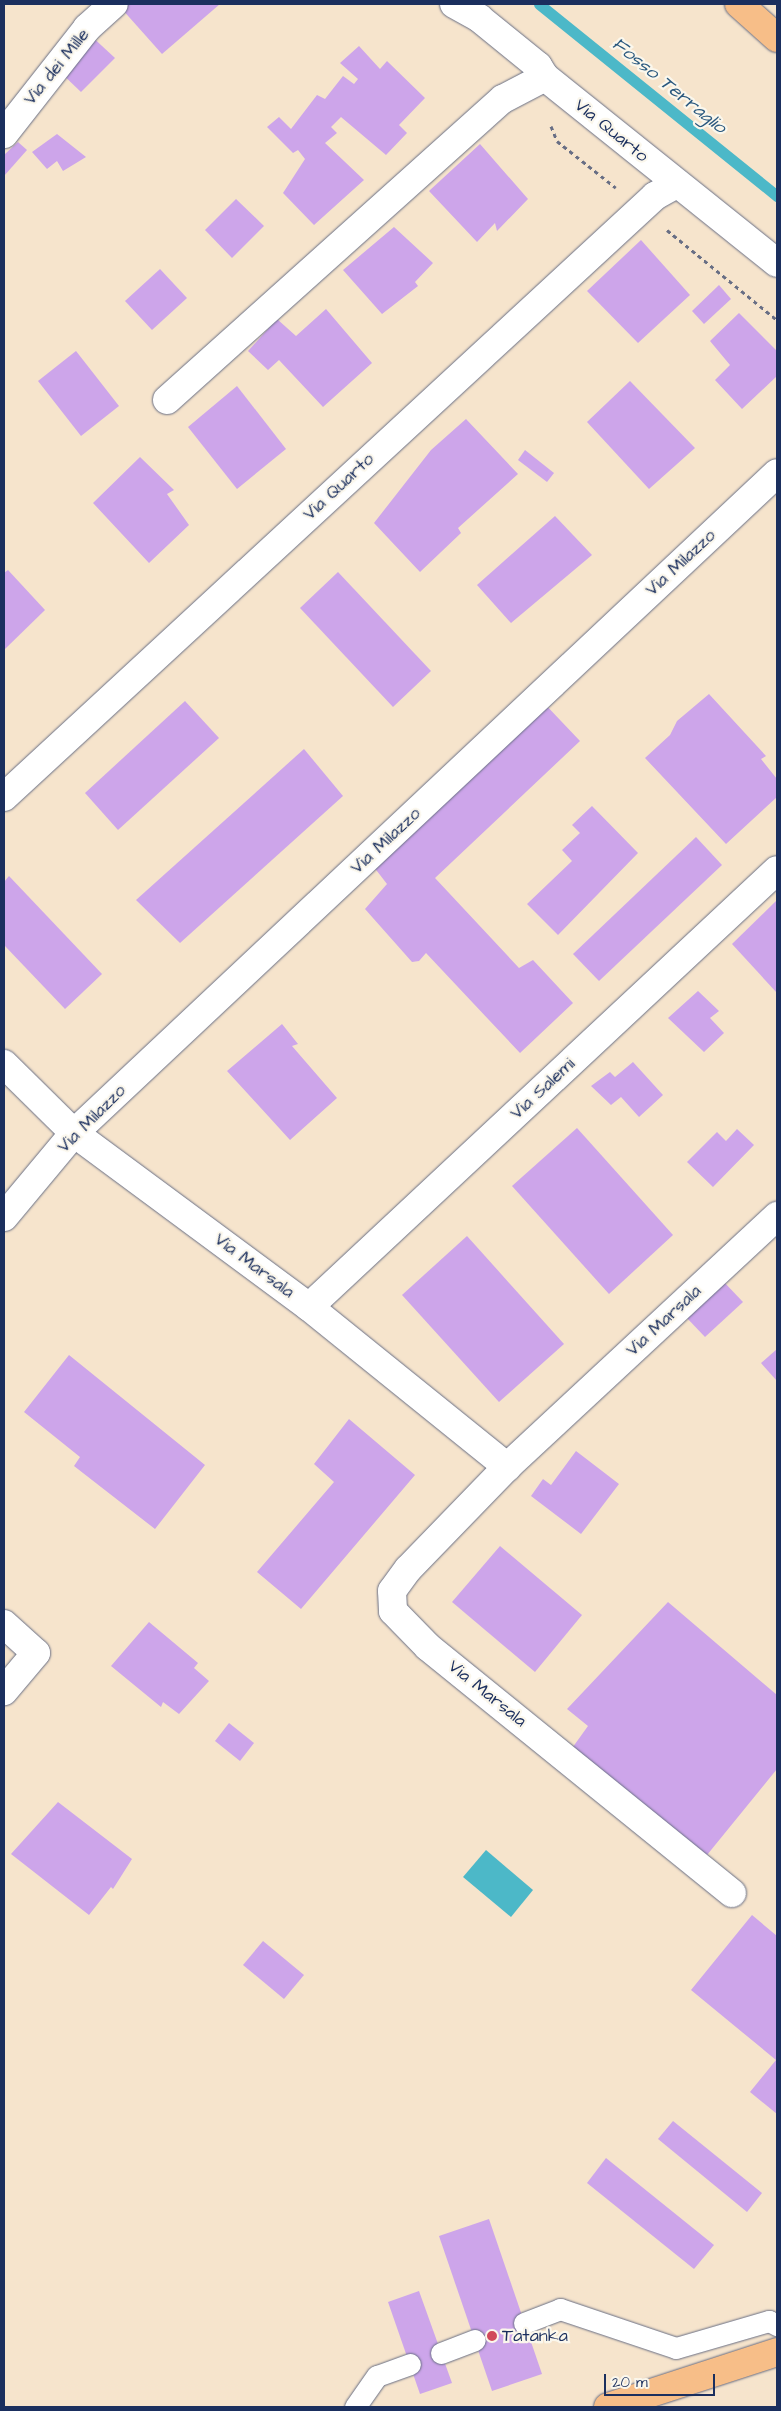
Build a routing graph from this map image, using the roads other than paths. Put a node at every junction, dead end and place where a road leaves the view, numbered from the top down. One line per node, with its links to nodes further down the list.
1 (114, 4): 6 (street, Via dei Mille)
2 (454, 4): 5 (street, Via Quarto)
3 (739, 4): 4 (main road)
4 (777, 38)
5 (545, 78): 7 (street, Via Quarto); 9 (street)
6 (4, 134)
7 (677, 184): 8 (street, Via Quarto); 11 (street, Via Quarto)
8 (777, 264)
9 (167, 400)
10 (777, 473): 14 (street, Via Milazzo)
11 (4, 797)
12 (777, 870): 17 (street, Via Salemi)
13 (4, 1064): 14 (street, Via Marsala)
14 (74, 1133): 15 (street, Via Milazzo); 17 (street, Via Marsala)
15 (4, 1216)
16 (777, 1216): 18 (street, Via Marsala)
17 (310, 1307): 18 (street, Via Marsala)
18 (507, 1467): 21 (street, Via Marsala)
19 (4, 1624): 20 (street)
20 (4, 1691)
21 (732, 1893)
22 (524, 2323): 23 (lane)
23 (777, 2325)
24 (475, 2340): 26 (lane)
25 (777, 2352): 29 (main road)
26 (441, 2353)
27 (410, 2364): 28 (lane)
28 (355, 2407)
29 (608, 2407)

